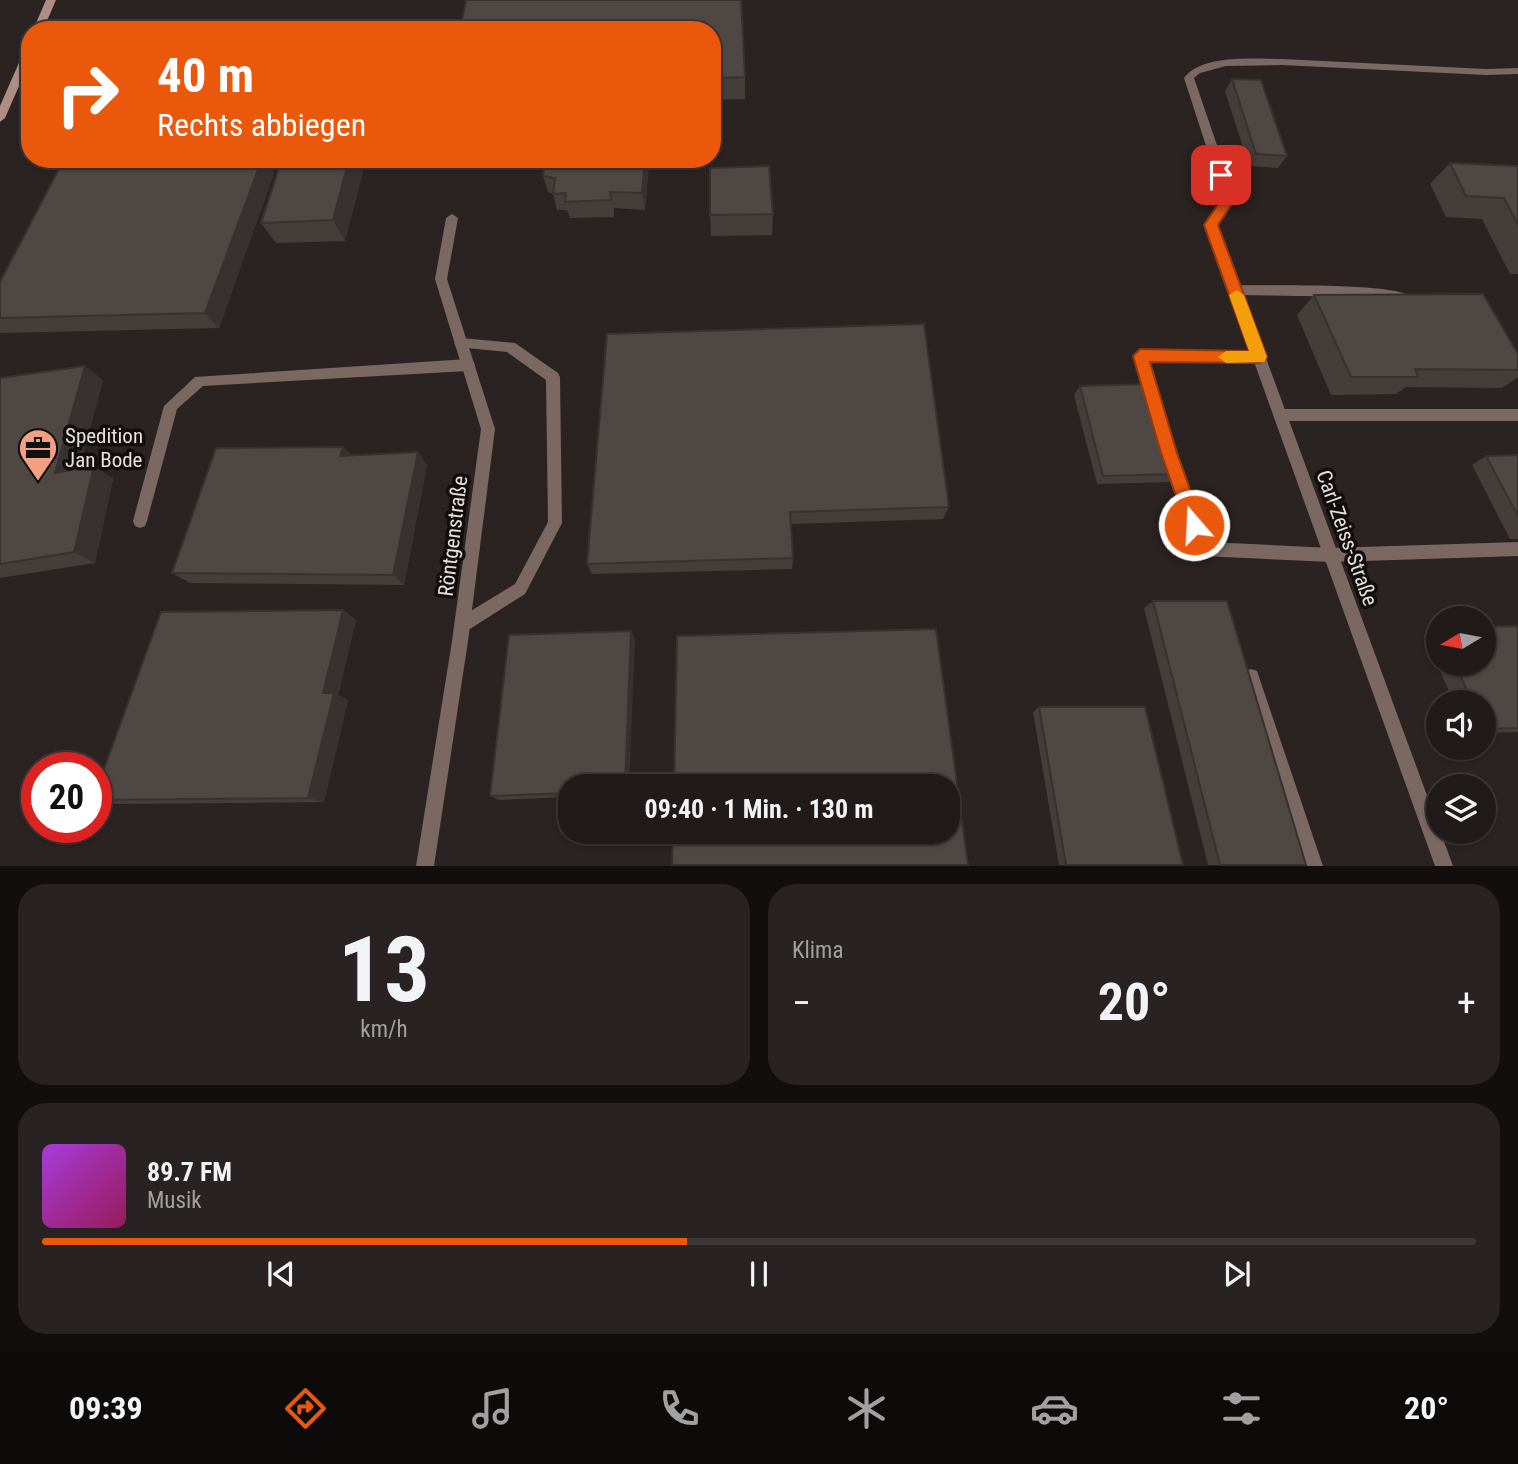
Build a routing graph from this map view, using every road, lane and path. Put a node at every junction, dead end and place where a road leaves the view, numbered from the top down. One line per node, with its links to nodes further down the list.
1 (51, 0): 2 (main road)
2 (42, 21)
3 (21, 70): 5 (main road)
4 (1518, 71): 7 (street, Carl-Zeiss-Straße)
5 (0, 118)
6 (452, 218): 9 (street, Röntgenstraße)
7 (1235, 290): 8 (street); 10 (street, Carl-Zeiss-Straße)
8 (1415, 298)
9 (461, 343): 11 (street, Röntgenstraße); 19 (street)
10 (1259, 357): 12 (street, Carl-Zeiss-Straße); 14 (street)
11 (468, 365): 16 (street); 19 (street, Röntgenstraße)
12 (1280, 415): 13 (street); 18 (street, Carl-Zeiss-Straße)
13 (1518, 415)
14 (1158, 417)
15 (1166, 441): 18 (street)
16 (140, 521)
17 (1518, 549): 18 (street)
18 (1331, 555): 23 (street, Carl-Zeiss-Straße)
19 (462, 626): 21 (street, Röntgenstraße)
20 (1251, 677): 22 (street)
21 (425, 866)
22 (1314, 866)
23 (1444, 866)

